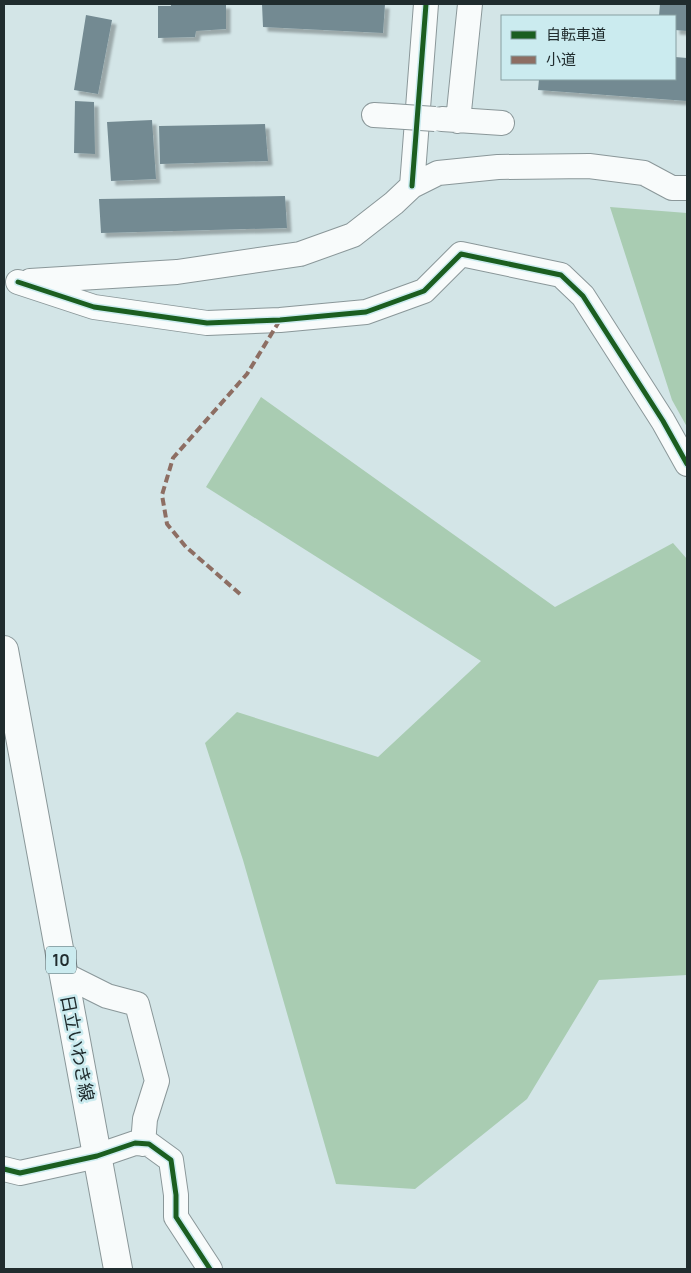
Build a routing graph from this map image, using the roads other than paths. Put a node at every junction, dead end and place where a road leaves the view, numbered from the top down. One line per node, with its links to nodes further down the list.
1 (426, 4): 6 (street)
2 (470, 4): 4 (street)
3 (382, 116): 4 (street, bridge)
4 (447, 120): 5 (street)
5 (502, 123)
6 (412, 186): 7 (street); 8 (street)
7 (687, 188)
8 (11, 282): 9 (street)
9 (687, 464)
10 (4, 650): 11 (main road, 日立いわき線 / 10)
11 (7, 684): 12 (main road, 日立いわき線 / 10)
12 (63, 974): 13 (street); 14 (main road, 日立いわき線 / 10)
13 (143, 1144): 14 (street); 17 (street)
14 (97, 1156): 15 (street); 16 (main road, 日立いわき線 / 10)
15 (4, 1169)
16 (118, 1269)
17 (210, 1269)

